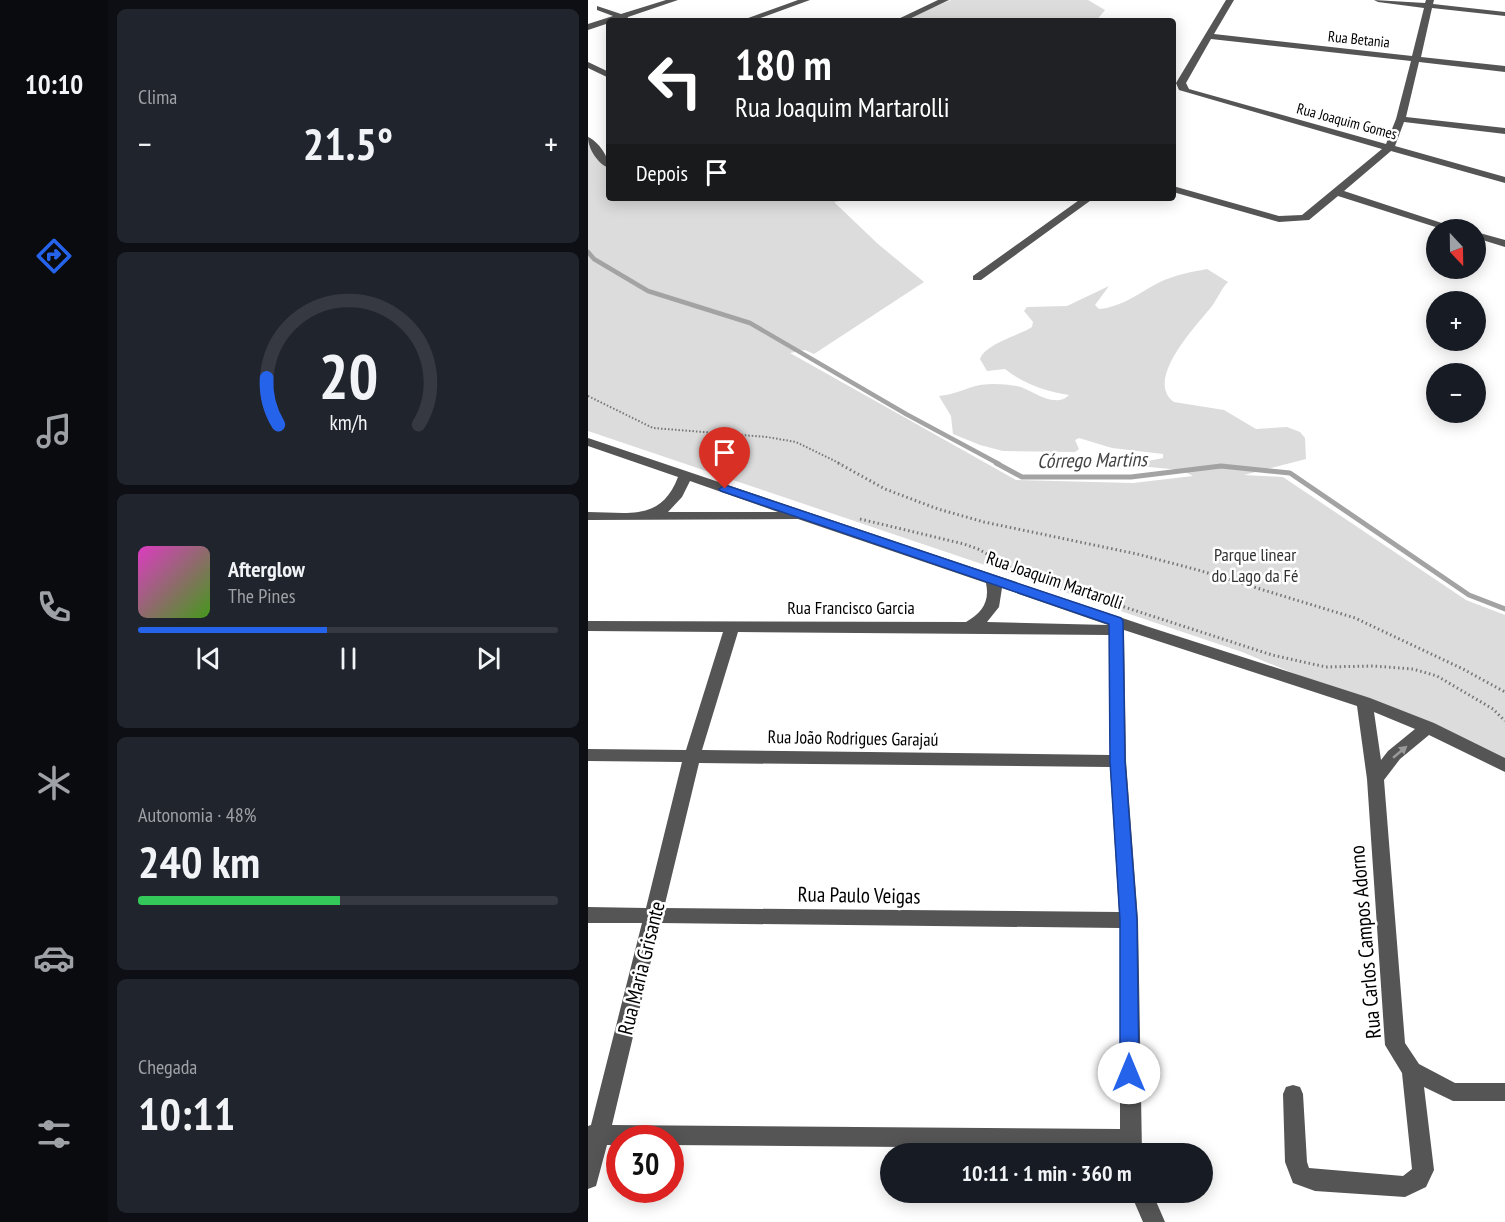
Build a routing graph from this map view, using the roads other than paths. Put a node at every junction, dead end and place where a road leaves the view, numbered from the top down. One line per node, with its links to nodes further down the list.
1 (674, 0): 9 (street)
2 (807, 0): 11 (street)
3 (945, 0): 12 (street)
4 (1230, 0): 15 (street)
5 (1378, 0): 6 (street)
6 (1430, 3): 8 (street); 16 (street)
7 (600, 8): 9 (street)
8 (1505, 14)
9 (621, 17): 10 (street)
10 (618, 18)
11 (753, 18)
12 (905, 18)
13 (606, 22): 14 (street)
14 (588, 27)
15 (1209, 36): 16 (street, Rua Betania); 20 (street)
16 (1416, 58): 18 (street, Rua Betania); 21 (street)
17 (588, 65): 19 (street)
18 (1505, 69)
19 (606, 74)
20 (1177, 87): 24 (street, Rua Joaquim Gomes)
21 (1401, 119): 22 (street); 24 (street)
22 (1505, 131)
23 (588, 141): 25 (street)
24 (1389, 148): 26 (street, Rua Joaquim Gomes); 28 (street)
25 (606, 164)
26 (1505, 180)
27 (1176, 190): 28 (street)
28 (1336, 192): 30 (street)
29 (1085, 201): 33 (street)
30 (1426, 220)
31 (1486, 238): 32 (street)
32 (1505, 244)
33 (977, 278)
34 (588, 442): 35 (street, Rua Joaquim Martarolli)
35 (686, 475): 37 (street); 38 (street, Rua Joaquim Martarolli)
36 (588, 516): 37 (street)
37 (652, 516): 38 (street)
38 (805, 516): 39 (street, Rua Joaquim Martarolli)
39 (992, 579): 41 (street, Rua Joaquim Martarolli); 43 (street)
40 (588, 626): 42 (street, Rua Francisco Garcia)
41 (1115, 626): 43 (street, Rua Francisco Garcia); 44 (street, Rua Joaquim Martarolli); 48 (street)
42 (732, 627): 43 (street, Rua Francisco Garcia); 47 (street, Rua Maria Grisante)
43 (968, 627)
44 (1364, 702): 45 (street, Rua Joaquim Martarolli); 50 (street, Rua Carlos Campos Adorno)
45 (1428, 728): 49 (street, Rua Joaquim Martarolli); 50 (street, one-way to 45)
46 (588, 755): 47 (street, Rua João Rodrigues Garajaú)
47 (692, 756): 48 (street, Rua João Rodrigues Garajaú); 52 (street, Rua Maria Grisante)
48 (1118, 761): 53 (street)
49 (1505, 766)
50 (1375, 779): 54 (street, Rua Carlos Campos Adorno)
51 (588, 915): 52 (street, Rua Paulo Veigas)
52 (654, 915): 53 (street, Rua Paulo Veigas); 57 (street, Rua Maria Grisante)
53 (1129, 920): 59 (street)
54 (1412, 1071): 55 (street, Rua Carlos Campos Adorno); 56 (street)
55 (1505, 1092)
56 (1293, 1094)
57 (593, 1136): 58 (street); 60 (street, Rua Maria Grisante)
58 (970, 1143)
59 (1131, 1143)
60 (588, 1179)
61 (1146, 1203): 62 (street)
62 (1154, 1222)

